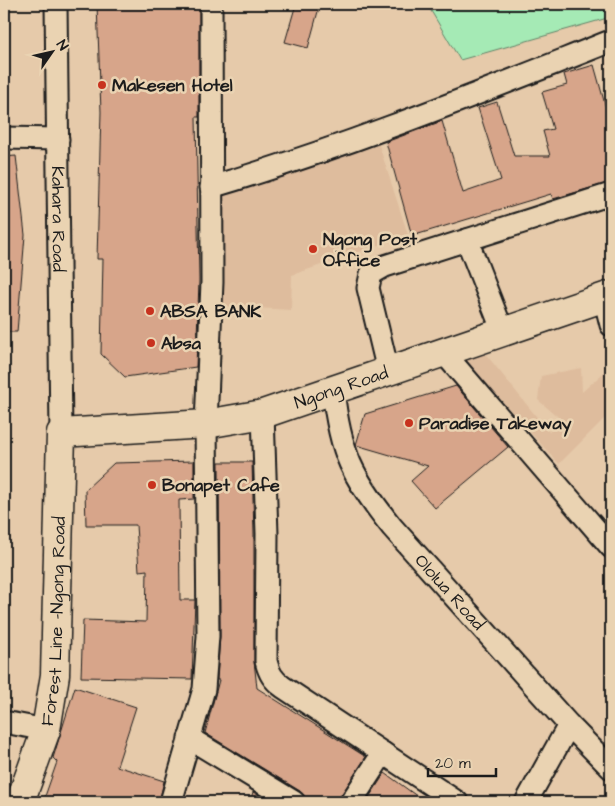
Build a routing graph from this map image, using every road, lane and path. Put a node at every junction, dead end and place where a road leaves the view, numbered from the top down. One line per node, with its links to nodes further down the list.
1 (56, 4): 5 (street, Kahara Road)
2 (211, 4): 6 (street)
3 (611, 41): 6 (street)
4 (4, 138): 5 (street)
5 (58, 139): 17 (street, Kahara Road)
6 (211, 187): 16 (street)
7 (611, 194): 8 (street)
8 (467, 240): 11 (street); 13 (street)
9 (608, 296): 10 (street); 11 (main road, Ngong Road)
10 (611, 326)
11 (503, 332): 12 (main road, Ngong Road)
12 (444, 353): 13 (main road, Ngong Road); 18 (street)
13 (388, 372): 14 (main road, Ngong Road)
14 (333, 390): 15 (main road, Ngong Road); 20 (street, Ololua Road)
15 (263, 414): 16 (main road, Ngong Road); 23 (street)
16 (206, 424): 17 (main road, Ngong Road); 22 (street)
17 (61, 434): 21 (main road, Forest Line -Ngong Road)
18 (611, 547)
19 (4, 722): 21 (street)
20 (569, 725): 24 (street, Ololua Road); 30 (street)
21 (46, 730): 25 (main road, Forest Line -Ngong Road)
22 (189, 738): 26 (street); 27 (street)
23 (383, 753): 28 (street); 29 (street)
24 (611, 768)
25 (20, 802)
26 (171, 802)
27 (294, 802)
28 (350, 802)
29 (457, 802)
30 (526, 802)

